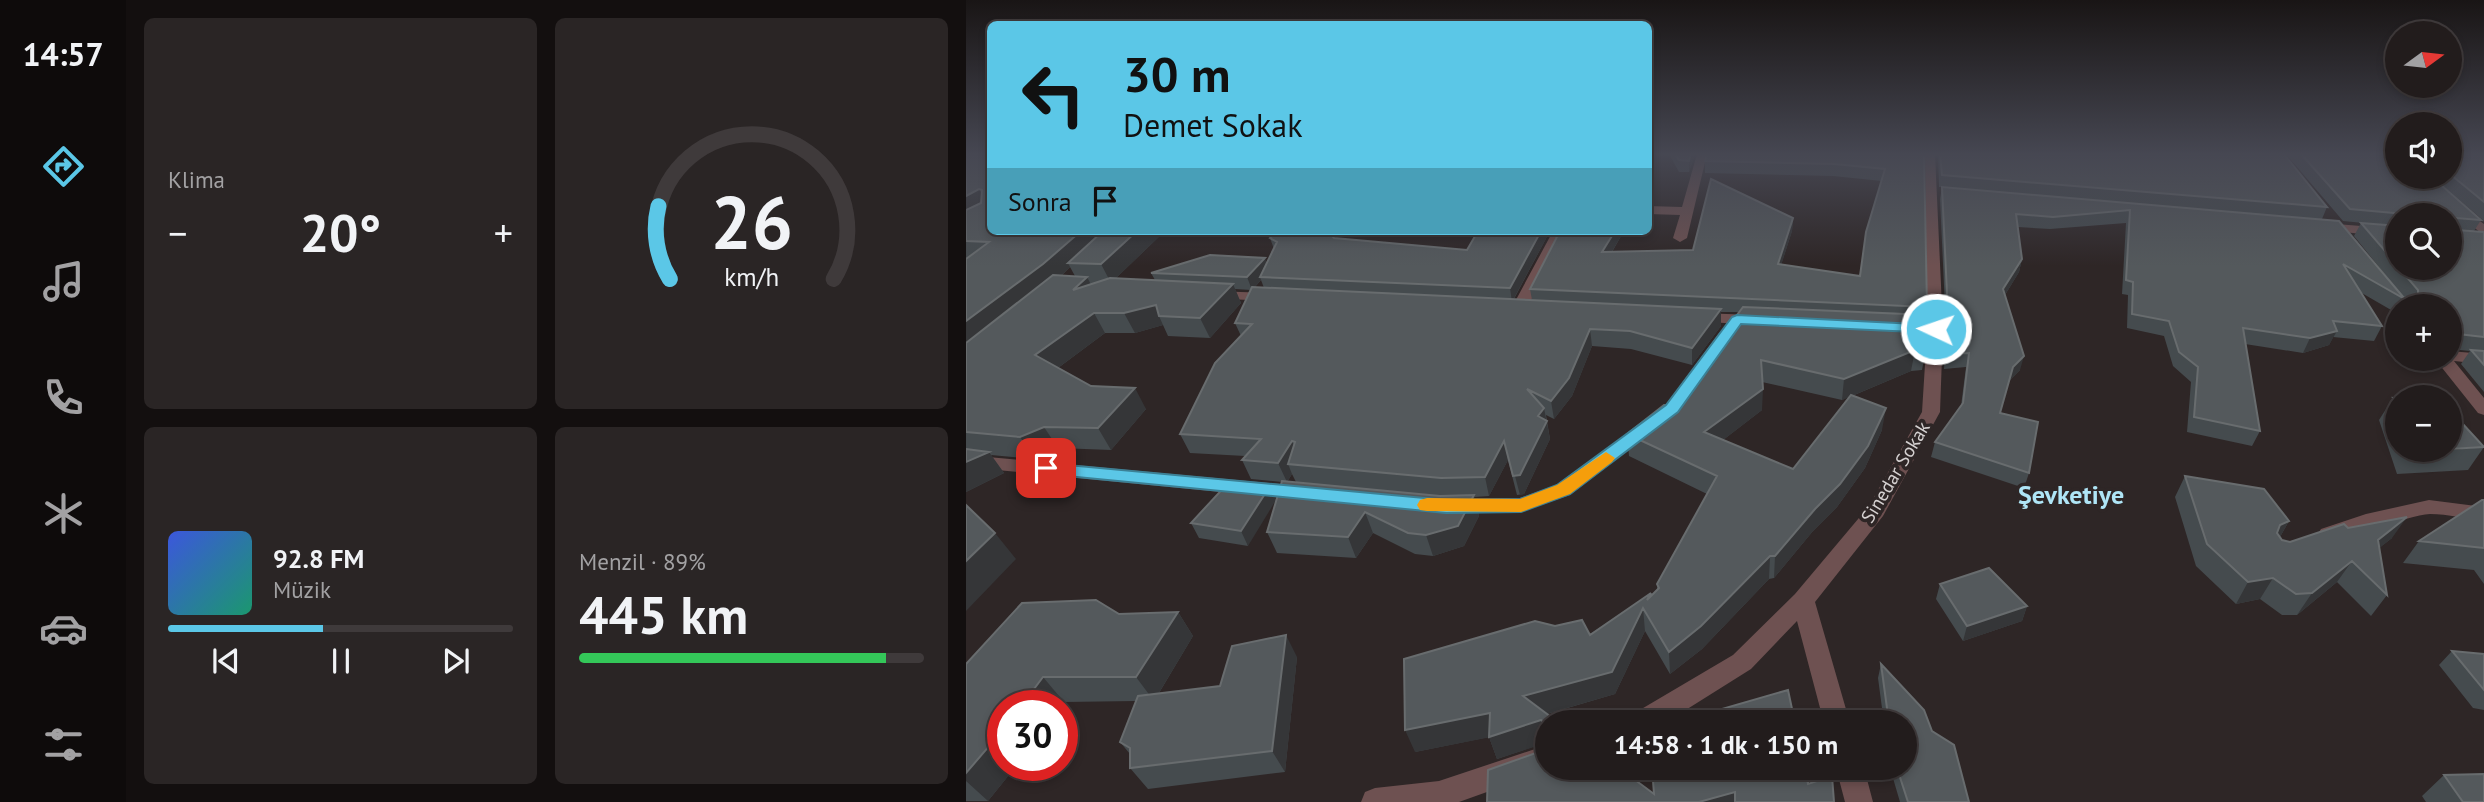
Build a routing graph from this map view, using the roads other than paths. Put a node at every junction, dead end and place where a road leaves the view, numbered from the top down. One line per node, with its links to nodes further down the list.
1 (1692, 191): 4 (street)
2 (1937, 191): 20 (street, Sinedar Sokak)
3 (1652, 210): 4 (street)
4 (1687, 211): 11 (street)
5 (2462, 215): 10 (street)
6 (2333, 223): 7 (street); 8 (street); 12 (street)
7 (2310, 226)
8 (2385, 231)
9 (1557, 235): 15 (street)
10 (2480, 237)
11 (1680, 238)
12 (2353, 248)
13 (1199, 294): 14 (street)
14 (1282, 298)
15 (1519, 309)
16 (1683, 317): 17 (street)
17 (1737, 320): 18 (street); 27 (street)
18 (1777, 321)
19 (1896, 327): 20 (street)
20 (1936, 329): 30 (street, Sinedar Sokak)
21 (2462, 357): 22 (street)
22 (2484, 359)
23 (2453, 371): 24 (street)
24 (2484, 409)
25 (966, 461): 26 (street)
26 (1322, 495)
27 (1432, 505)
28 (2484, 514): 29 (street)
29 (2303, 544)
30 (1803, 600): 31 (street, Sinedar Sokak); 32 (street)
31 (1663, 710)
32 (1833, 710)
33 (1535, 762): 35 (street)
34 (1853, 780): 36 (street)
35 (1375, 802)
36 (1859, 802)

